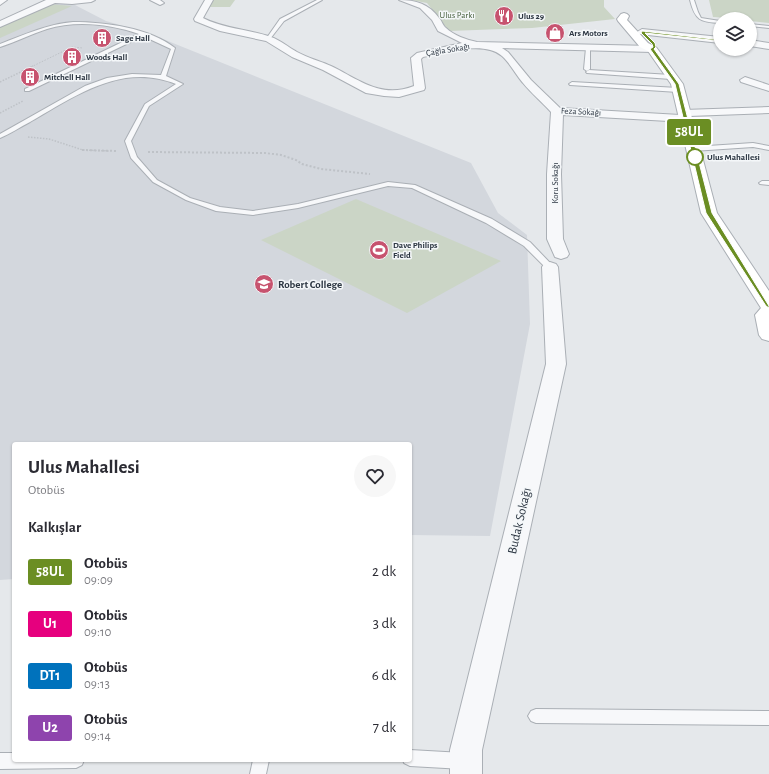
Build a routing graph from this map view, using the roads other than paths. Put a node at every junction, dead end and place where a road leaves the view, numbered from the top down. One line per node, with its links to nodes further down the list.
1 (3, 0): 9 (street)
2 (51, 0): 8 (street); 12 (street)
3 (91, 0): 8 (street)
4 (209, 0): 18 (street, Çağla Sokağı)
5 (320, 0): 18 (lane)
6 (403, 0): 21 (street)
7 (692, 0): 11 (lane)
8 (63, 1)
9 (0, 3)
10 (619, 8): 15 (main road)
11 (713, 22)
12 (0, 24)
13 (757, 26): 14 (lane)
14 (769, 27)
15 (636, 29): 17 (street); 17 (street); 25 (main road)
16 (143, 34): 22 (lane); 26 (lane); 31 (lane)
17 (674, 34): 19 (street)
18 (268, 38): 21 (street, Çağla Sokağı)
19 (713, 39)
20 (757, 44): 23 (street)
21 (480, 45): 24 (street, Çağla Sokağı); 34 (street, Feza Sokağı)
22 (0, 46)
23 (769, 46)
24 (588, 48): 25 (street, Çağla Sokağı); 27 (lane)
25 (652, 49): 27 (main road)
26 (163, 77): 36 (lane); 39 (lane)
27 (671, 77): 32 (main road)
28 (745, 80): 30 (street)
29 (572, 84): 32 (lane)
30 (769, 88)
31 (27, 90)
32 (678, 90): 35 (main road)
33 (769, 110): 35 (street, Feza Sokağı)
34 (557, 111): 35 (street, Feza Sokağı); 39 (street, Koru Sokağı)
35 (685, 116): 38 (main road)
36 (0, 136)
37 (769, 148): 38 (lane)
38 (693, 149): 40 (main road)
39 (556, 261): 49 (street, Budak Sokağı)
40 (769, 306)
41 (769, 310): 42 (main road)
42 (769, 335)
43 (536, 716): 44 (lane)
44 (769, 718)
45 (412, 758): 49 (lane)
46 (0, 761): 47 (lane)
47 (12, 761)
48 (260, 762): 50 (lane)
49 (466, 767)
50 (258, 774)

